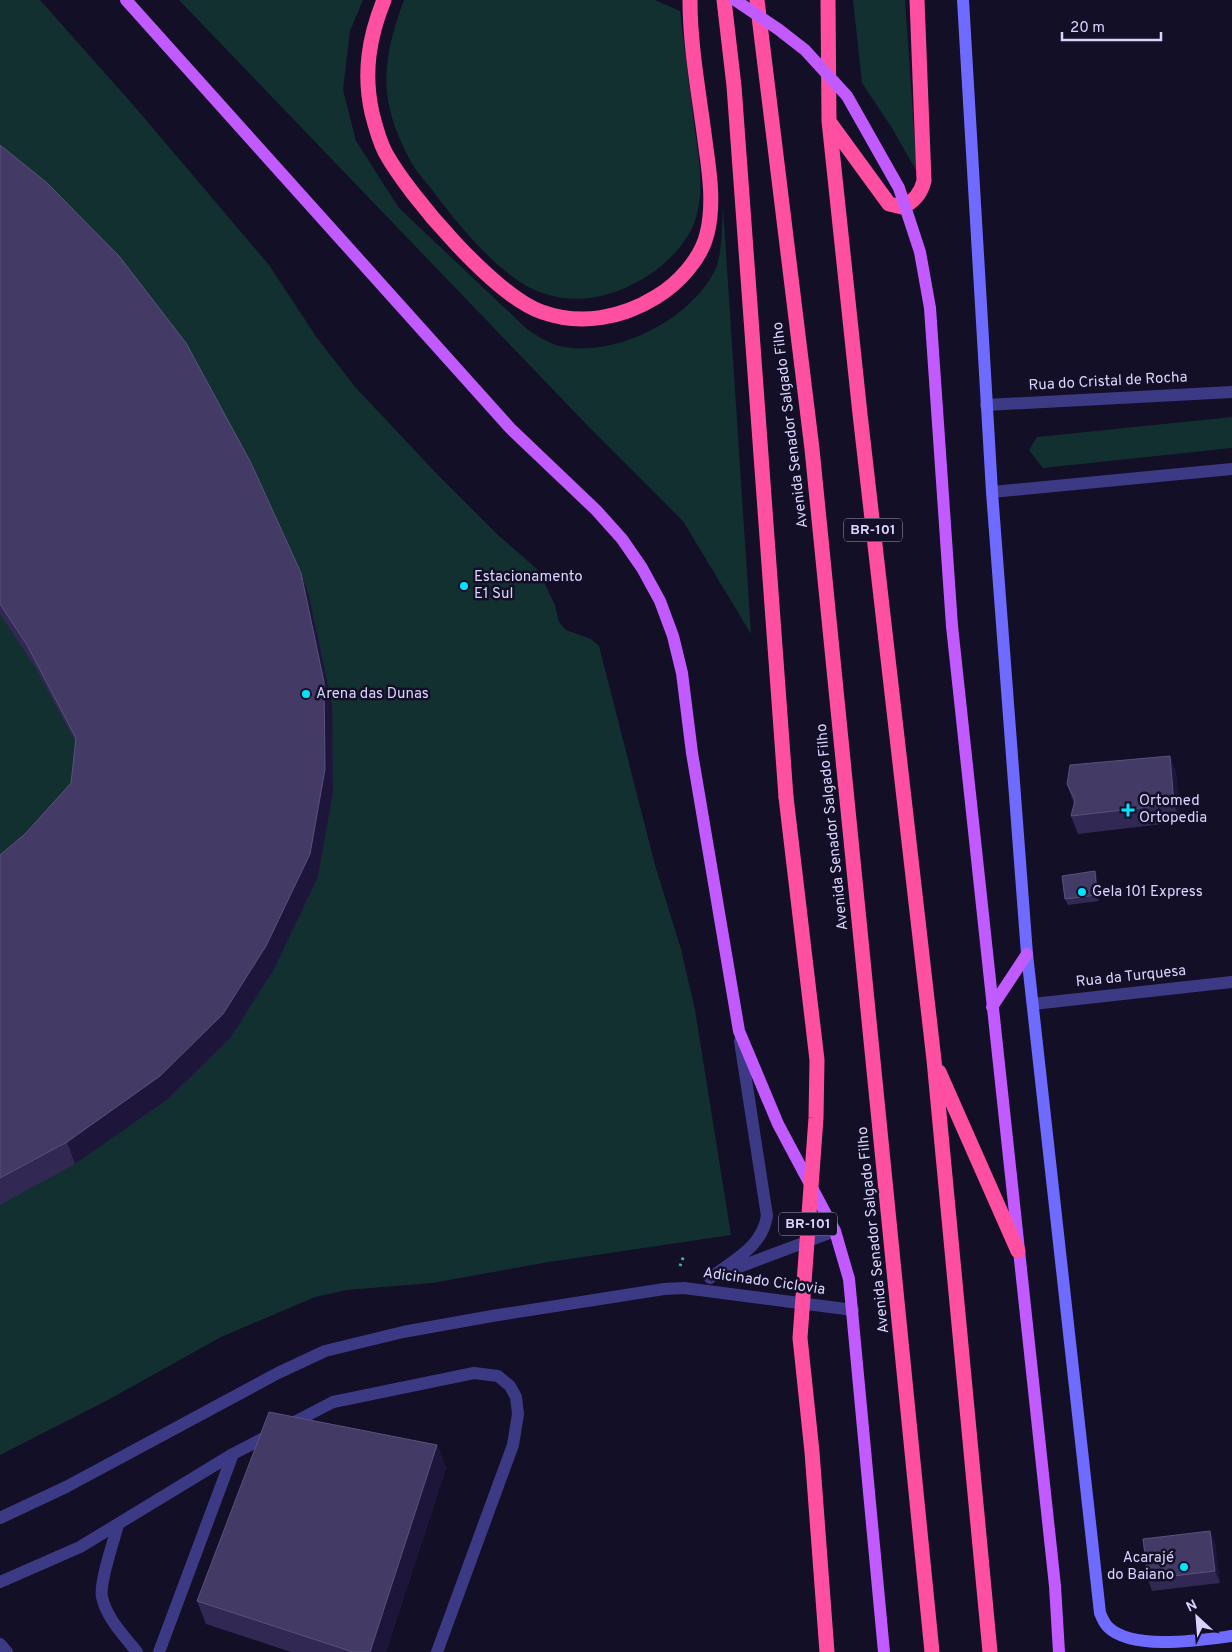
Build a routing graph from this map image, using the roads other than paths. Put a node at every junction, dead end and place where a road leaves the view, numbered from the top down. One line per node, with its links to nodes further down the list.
1 (126, 0): 19 (main road)
2 (384, 0): 3 (highway)
3 (690, 0)
4 (724, 0): 36 (highway, BR-101, bridge)
5 (735, 0): 18 (main road, bridge)
6 (757, 0): 38 (highway, Avenida Senador Salgado Filho)
7 (828, 0): 10 (highway, BR-101)
8 (917, 0): 10 (highway)
9 (963, 0): 12 (main road)
10 (829, 121): 20 (highway, BR-101)
11 (1232, 392): 12 (street, Rua do Cristal de Rocha)
12 (986, 405): 14 (main road)
13 (1232, 468): 14 (street)
14 (992, 492): 15 (main road)
15 (1027, 954): 17 (main road); 18 (main road)
16 (1232, 982): 17 (street, Rua da Turquesa)
17 (1033, 1004): 30 (main road)
18 (992, 1008): 22 (main road)
19 (739, 1031): 21 (main road); 23 (street)
20 (934, 1060): 22 (highway); 39 (highway, BR-101)
21 (836, 1231): 23 (street, Adicinado Ciclovia); 25 (main road)
22 (1018, 1251): 40 (main road)
23 (710, 1278): 24 (street, Adicinado Ciclovia)
24 (684, 1288): 25 (street, Adicinado Ciclovia); 27 (street)
25 (853, 1310): 37 (main road)
26 (233, 1454): 28 (street); 34 (street); 35 (street)
27 (0, 1518)
28 (118, 1525): 29 (street); 33 (street)
29 (0, 1582)
30 (1232, 1636)
31 (0, 1644): 32 (street)
32 (7, 1652)
33 (137, 1652)
34 (159, 1652)
35 (437, 1652)
36 (827, 1652)
37 (884, 1652)
38 (932, 1652)
39 (990, 1652)
40 (1059, 1652)

